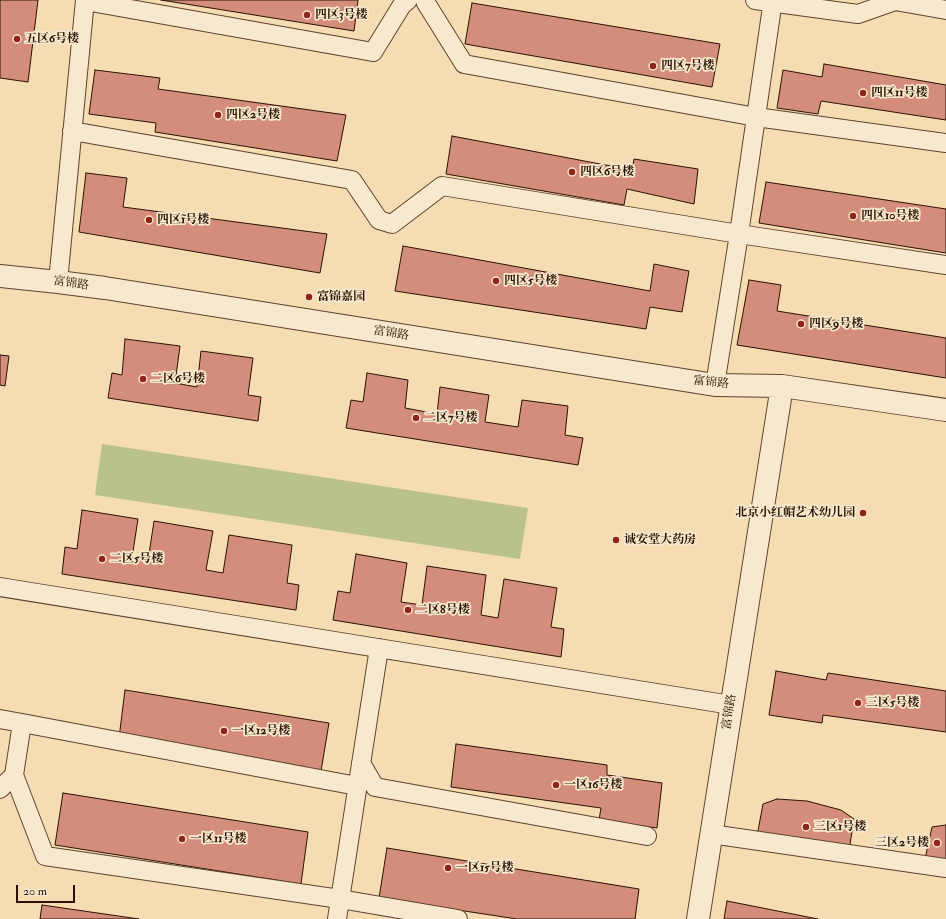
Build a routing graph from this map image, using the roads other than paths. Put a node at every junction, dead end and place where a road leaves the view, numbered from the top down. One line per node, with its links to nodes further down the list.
1 (85, 0): 2 (street); 8 (street)
2 (408, 0)
3 (425, 0): 7 (street)
4 (755, 0): 5 (street)
5 (773, 1): 6 (street); 7 (street)
6 (946, 10)
7 (756, 117): 9 (street); 10 (street)
8 (72, 131): 10 (street); 13 (street)
9 (946, 143)
10 (739, 234): 11 (street); 14 (street)
11 (946, 265)
12 (0, 276): 13 (street, 富锦路)
13 (58, 282): 14 (street, 富锦路)
14 (715, 385): 15 (street, 富锦路)
15 (782, 386): 16 (street, 富锦路); 19 (street, 富锦路)
16 (946, 410)
17 (0, 587): 18 (street)
18 (379, 648): 19 (street); 22 (street)
19 (731, 705): 26 (street, 富锦路)
20 (0, 719): 21 (street)
21 (22, 723): 23 (street); 24 (street)
22 (361, 763): 24 (street); 27 (street)
23 (14, 775): 25 (street); 29 (street)
24 (357, 786): 29 (street)
25 (0, 789)
26 (711, 834): 28 (street); 32 (street, 富锦路)
27 (647, 836)
28 (946, 868)
29 (340, 899): 30 (street); 31 (street)
30 (337, 919)
31 (458, 919)
32 (698, 919)

